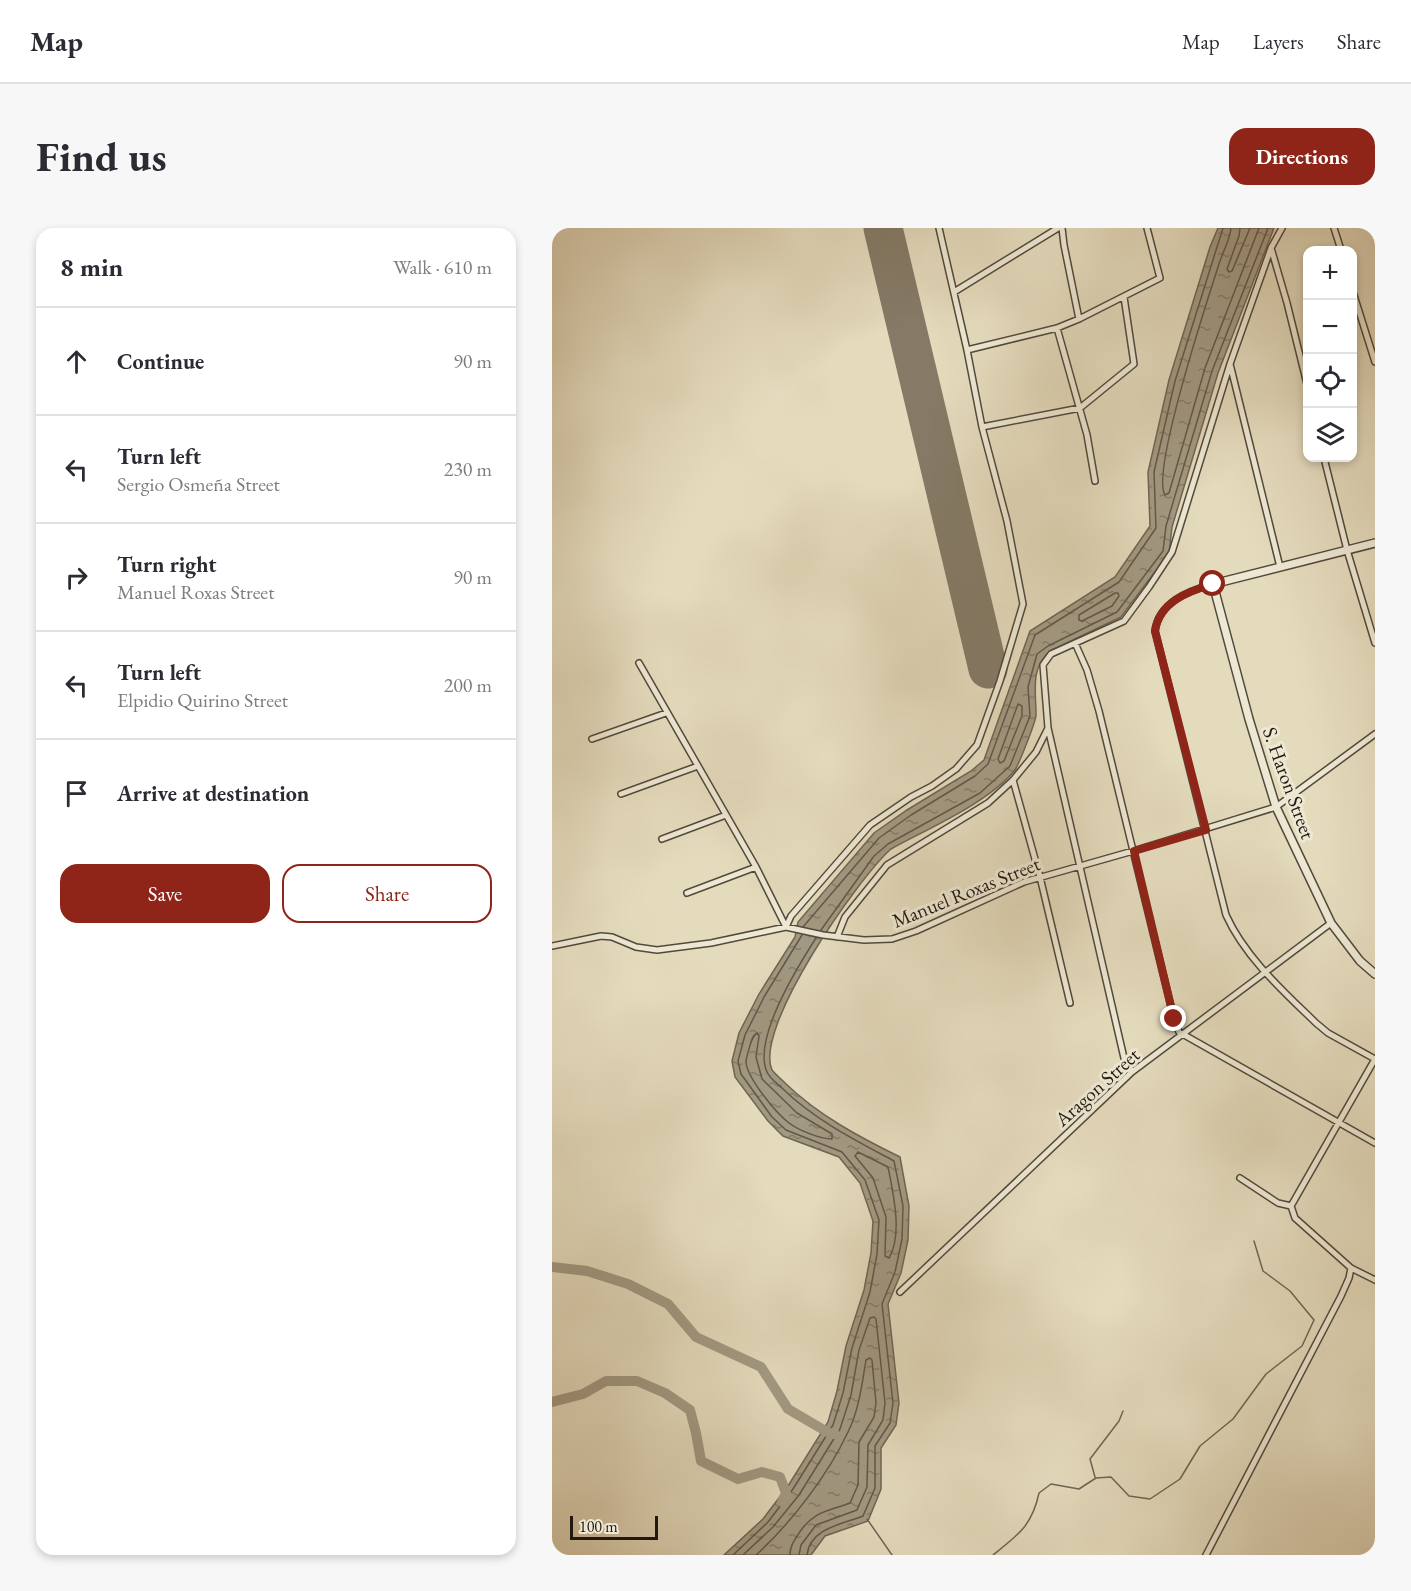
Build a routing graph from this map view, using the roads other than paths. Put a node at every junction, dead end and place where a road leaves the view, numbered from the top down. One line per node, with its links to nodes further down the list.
1 (939, 228): 8 (street)
2 (1060, 228): 8 (street); 11 (street)
3 (1147, 228): 9 (street)
4 (1282, 228): 7 (street)
5 (1334, 228): 6 (street)
6 (1340, 246)
7 (1271, 248): 15 (street); 16 (street)
8 (954, 292): 13 (street)
9 (1124, 297): 11 (street); 17 (street)
10 (1356, 300): 14 (street)
11 (1079, 319): 12 (street)
12 (1057, 328): 13 (street); 17 (street)
13 (967, 350): 18 (street)
14 (1375, 362)
15 (1230, 364): 23 (street); 25 (street)
16 (1303, 369)
17 (1080, 408): 18 (street); 20 (street)
18 (982, 427): 45 (street)
19 (1325, 462): 22 (street)
20 (1095, 481)
21 (1375, 543): 22 (street)
22 (1347, 550): 23 (street); 26 (street)
23 (1280, 567): 24 (street)
24 (1213, 584): 35 (street, S. Haron Street); 37 (street)
25 (1075, 643): 29 (street); 39 (street)
26 (1375, 643)
27 (639, 663): 28 (street)
28 (666, 713): 31 (street); 32 (street)
29 (1048, 728): 33 (street); 40 (street)
30 (1375, 734): 35 (street, Manuel Roxas Street)
31 (592, 739)
32 (698, 766): 34 (street); 36 (street)
33 (1013, 780): 42 (street); 46 (street)
34 (621, 794)
35 (1276, 807): 37 (street, Manuel Roxas Street); 44 (street, S. Haron Street)
36 (726, 815): 38 (street); 41 (street)
37 (1206, 830): 39 (street, Manuel Roxas Street); 48 (street)
38 (662, 839)
39 (1134, 851): 40 (street, Manuel Roxas Street); 51 (street)
40 (1081, 865): 42 (street, Manuel Roxas Street); 53 (street)
41 (756, 867): 43 (street); 45 (street)
42 (1040, 877): 46 (street, Manuel Roxas Street); 50 (street)
43 (687, 893)
44 (1331, 923): 48 (street, Aragon Street); 49 (street, S. Haron Street)
45 (786, 927): 46 (street, Manuel Roxas Street); 47 (street)
46 (837, 937)
47 (552, 946)
48 (1267, 972): 51 (street, Aragon Street); 52 (street)
49 (1375, 974)
50 (1070, 1003)
51 (1181, 1035): 53 (street, Aragon Street); 54 (street)
52 (1375, 1059): 54 (street)
53 (1132, 1072): 60 (street, Aragon Street)
54 (1340, 1122): 55 (street); 57 (street)
55 (1375, 1143)
56 (1240, 1178): 57 (street)
57 (1291, 1206): 58 (street)
58 (1351, 1268): 59 (street); 61 (street)
59 (1375, 1280)
60 (900, 1292)
61 (1206, 1555)

